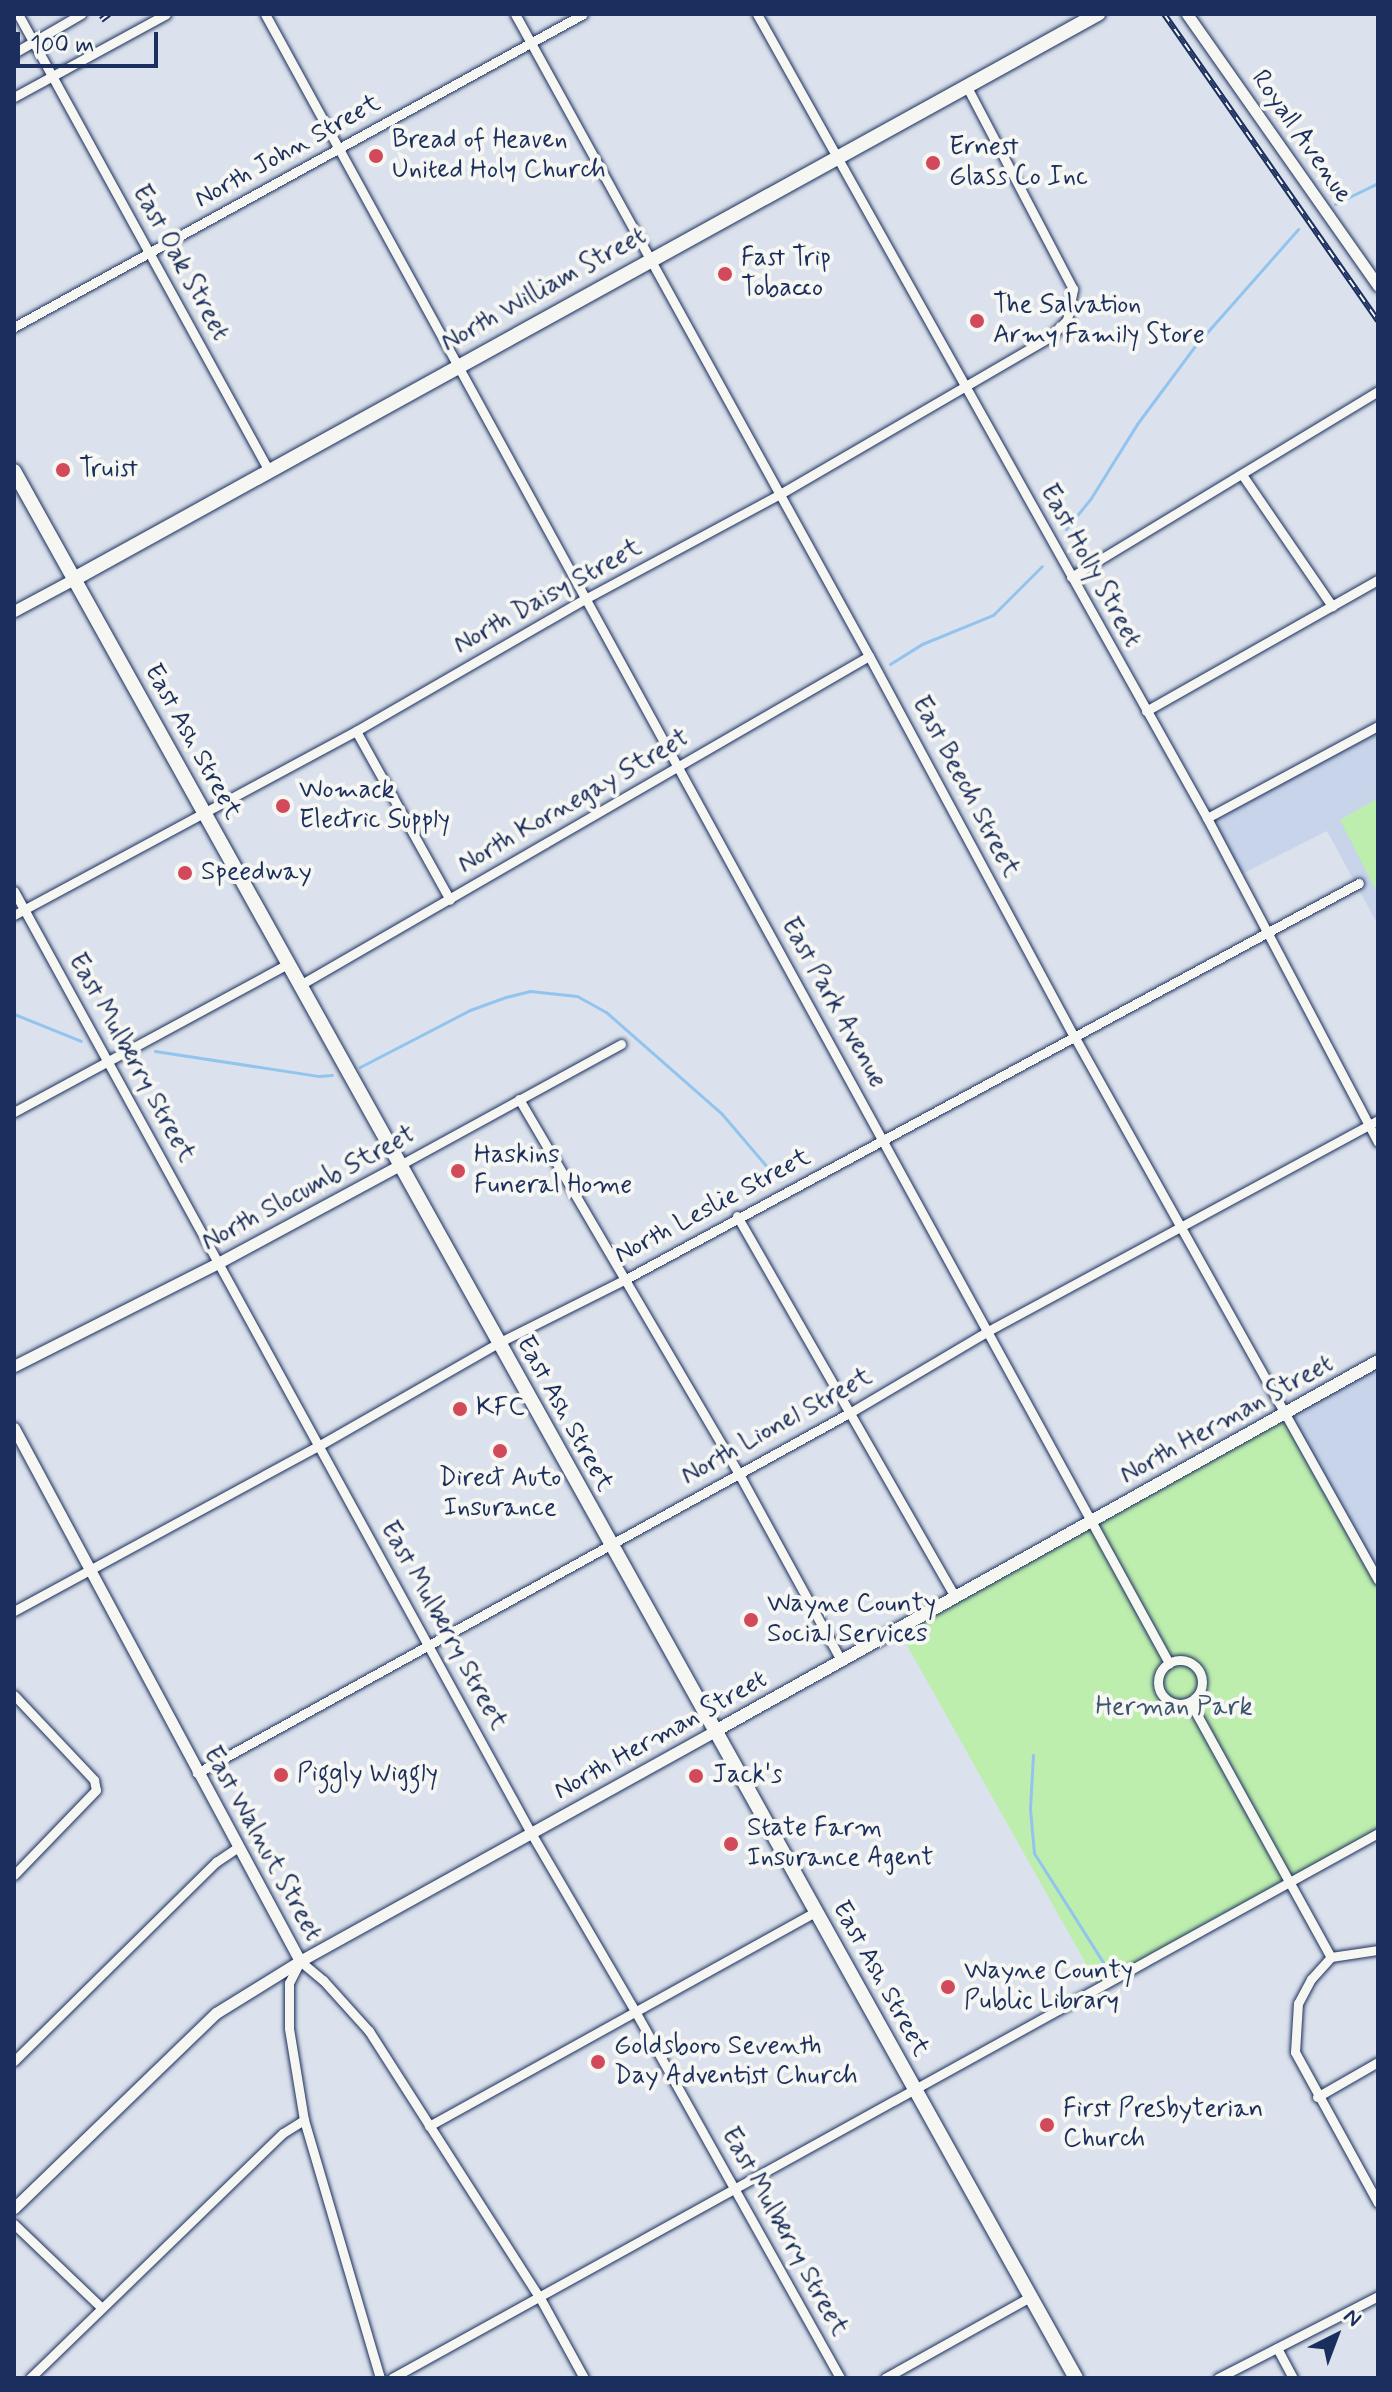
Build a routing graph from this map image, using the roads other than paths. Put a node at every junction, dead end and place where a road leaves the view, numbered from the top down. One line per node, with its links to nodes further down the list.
1 (18, 14): 10 (street, East Oak Street)
2 (81, 14): 10 (street)
3 (166, 14): 13 (street)
4 (265, 14): 16 (street, East Park Avenue)
5 (515, 14): 11 (street, East Beech Street)
6 (583, 14): 11 (street, North John Street)
7 (757, 14): 17 (street, East Holly Street)
8 (1098, 14): 14 (main road, North William Street)
9 (1187, 14): 20 (street, Royall Avenue)
10 (34, 42): 12 (street); 13 (street, East Oak Street)
11 (531, 43): 16 (street, North John Street); 19 (street, East Beech Street)
12 (14, 53)
13 (53, 76): 15 (street); 18 (street, East Oak Street)
14 (967, 87): 17 (main road, North William Street); 23 (street, North Daisy Street)
15 (14, 97)
16 (341, 148): 18 (street, North John Street); 22 (street, East Park Avenue)
17 (835, 158): 19 (main road, North William Street); 23 (street, East Holly Street)
18 (149, 253): 21 (street, North John Street); 26 (street, East Oak Street)
19 (649, 260): 22 (main road, North William Street); 28 (street, East Beech Street)
20 (1378, 286)
21 (14, 327)
22 (458, 365): 26 (main road, North William Street); 32 (street, East Park Avenue)
23 (965, 386): 28 (street, North Daisy Street); 29 (street, East Holly Street)
24 (1378, 391): 27 (street)
25 (14, 471): 30 (main road, East Ash Street)
26 (269, 471): 30 (main road, North William Street)
27 (1243, 476): 29 (street); 33 (street)
28 (780, 494): 32 (street, North Daisy Street); 35 (street, East Beech Street)
29 (1071, 577): 36 (street, East Holly Street)
30 (74, 579): 34 (street, North William Street); 40 (main road, East Ash Street)
31 (1378, 580): 33 (street)
32 (585, 599): 38 (street, North Daisy Street); 39 (street, East Park Avenue)
33 (1332, 606): 36 (street)
34 (14, 611)
35 (869, 656): 39 (street, North Kornegay Street); 50 (street, East Beech Street)
36 (1146, 711): 41 (street, East Holly Street)
37 (1378, 726): 41 (street)
38 (356, 731): 40 (street, North Daisy Street); 44 (street)
39 (678, 767): 44 (street, North Kornegay Street); 56 (street, East Park Avenue)
40 (204, 811): 45 (street, North Daisy Street); 48 (main road, East Ash Street)
41 (1207, 818): 47 (street, East Holly Street)
42 (1359, 883): 47 (street, North Leslie Street)
43 (14, 891): 45 (street, East Mulberry Street)
44 (450, 900): 49 (street, North Kornegay Street)
45 (25, 910): 46 (street, North Daisy Street); 52 (street, East Mulberry Street)
46 (14, 915)
47 (1265, 933): 50 (street, North Leslie Street); 55 (street, East Holly Street)
48 (288, 964): 49 (main road, East Ash Street); 52 (street)
49 (300, 985): 58 (main road, East Ash Street)
50 (1074, 1036): 56 (street, North Leslie Street); 60 (street, East Beech Street)
51 (621, 1044): 53 (street, North Slocumb Street)
52 (109, 1062): 54 (street); 61 (street, East Mulberry Street)
53 (519, 1099): 58 (street, North Slocumb Street); 62 (street)
54 (14, 1112)
55 (1373, 1123): 57 (street, East Holly Street); 60 (street, North Lionel Street)
56 (884, 1140): 59 (street, North Leslie Street); 63 (street, East Park Avenue)
57 (1378, 1142)
58 (400, 1165): 61 (street, North Slocumb Street); 64 (main road, East Ash Street)
59 (737, 1216): 62 (street, North Leslie Street); 67 (street)
60 (1180, 1227): 63 (street, North Lionel Street); 68 (street, East Beech Street)
61 (218, 1263): 66 (street, North Slocumb Street); 70 (street, East Mulberry Street)
62 (626, 1279): 64 (street, North Leslie Street); 71 (street)
63 (988, 1331): 67 (street, North Lionel Street); 72 (street, East Park Avenue)
64 (498, 1343): 70 (street, North Leslie Street); 73 (main road, East Ash Street)
65 (1378, 1361): 68 (main road, North Herman Street)
66 (14, 1366)
67 (851, 1412): 71 (street, North Lionel Street); 76 (street)
68 (1284, 1412): 72 (main road, North Herman Street); 75 (street, East Beech Street)
69 (14, 1428): 74 (street, East Walnut Street)
70 (320, 1445): 74 (street, North Leslie Street); 78 (street, East Mulberry Street)
71 (739, 1474): 73 (street, North Lionel Street); 79 (street)
72 (1092, 1521): 76 (main road, North Herman Street); 80 (street, East Park Avenue)
73 (611, 1545): 78 (street, North Lionel Street); 83 (main road, East Ash Street)
74 (87, 1569): 77 (street, North Leslie Street); 84 (street, East Walnut Street)
75 (1378, 1580)
76 (954, 1595): 79 (main road, North Herman Street)
77 (14, 1611)
78 (427, 1646): 84 (street, North Lionel Street); 85 (street, East Mulberry Street)
79 (841, 1660): 83 (main road, North Herman Street)
80 (1169, 1663): 82 (street); 82 (street)
81 (14, 1695): 88 (street)
82 (1190, 1702): 89 (street)
83 (717, 1730): 85 (street, North Herman Street); 90 (main road, East Ash Street)
84 (197, 1773): 87 (street, East Walnut Street)
85 (531, 1833): 93 (street, North Herman Street); 94 (street, East Mulberry Street)
86 (1378, 1833): 89 (street)
87 (237, 1848): 93 (street, East Walnut Street); 95 (street)
88 (14, 1875)
89 (1291, 1881): 92 (street); 97 (street)
90 (815, 1912): 94 (street); 97 (main road, East Ash Street)
91 (1378, 1950): 92 (street)
92 (1331, 1957): 98 (street)
93 (300, 1961): 99 (street); 100 (street, East Walnut Street); 103 (street, North Herman Street)
94 (635, 2011): 100 (street); 101 (street, East Mulberry Street)
95 (14, 2061)
96 (1378, 2062): 98 (street)
97 (914, 2090): 101 (street); 106 (main road, East Ash Street)
98 (1317, 2097): 102 (street)
99 (304, 2120): 108 (street); 111 (street)
100 (429, 2126): 107 (street, East Walnut Street)
101 (735, 2189): 107 (street); 114 (street, East Mulberry Street)
102 (1378, 2203)
103 (14, 2208)
104 (14, 2224): 108 (street)
105 (1378, 2296): 109 (street)
106 (1030, 2297): 115 (street); 116 (main road, East Ash Street)
107 (540, 2298): 112 (street); 113 (street, East Walnut Street)
108 (101, 2307): 110 (street)
109 (1277, 2348): 117 (street); 118 (street)
110 (30, 2378)
111 (380, 2378)
112 (392, 2378)
113 (584, 2378)
114 (840, 2378)
115 (885, 2378)
116 (1076, 2378)
117 (1218, 2378)
118 (1293, 2378)

